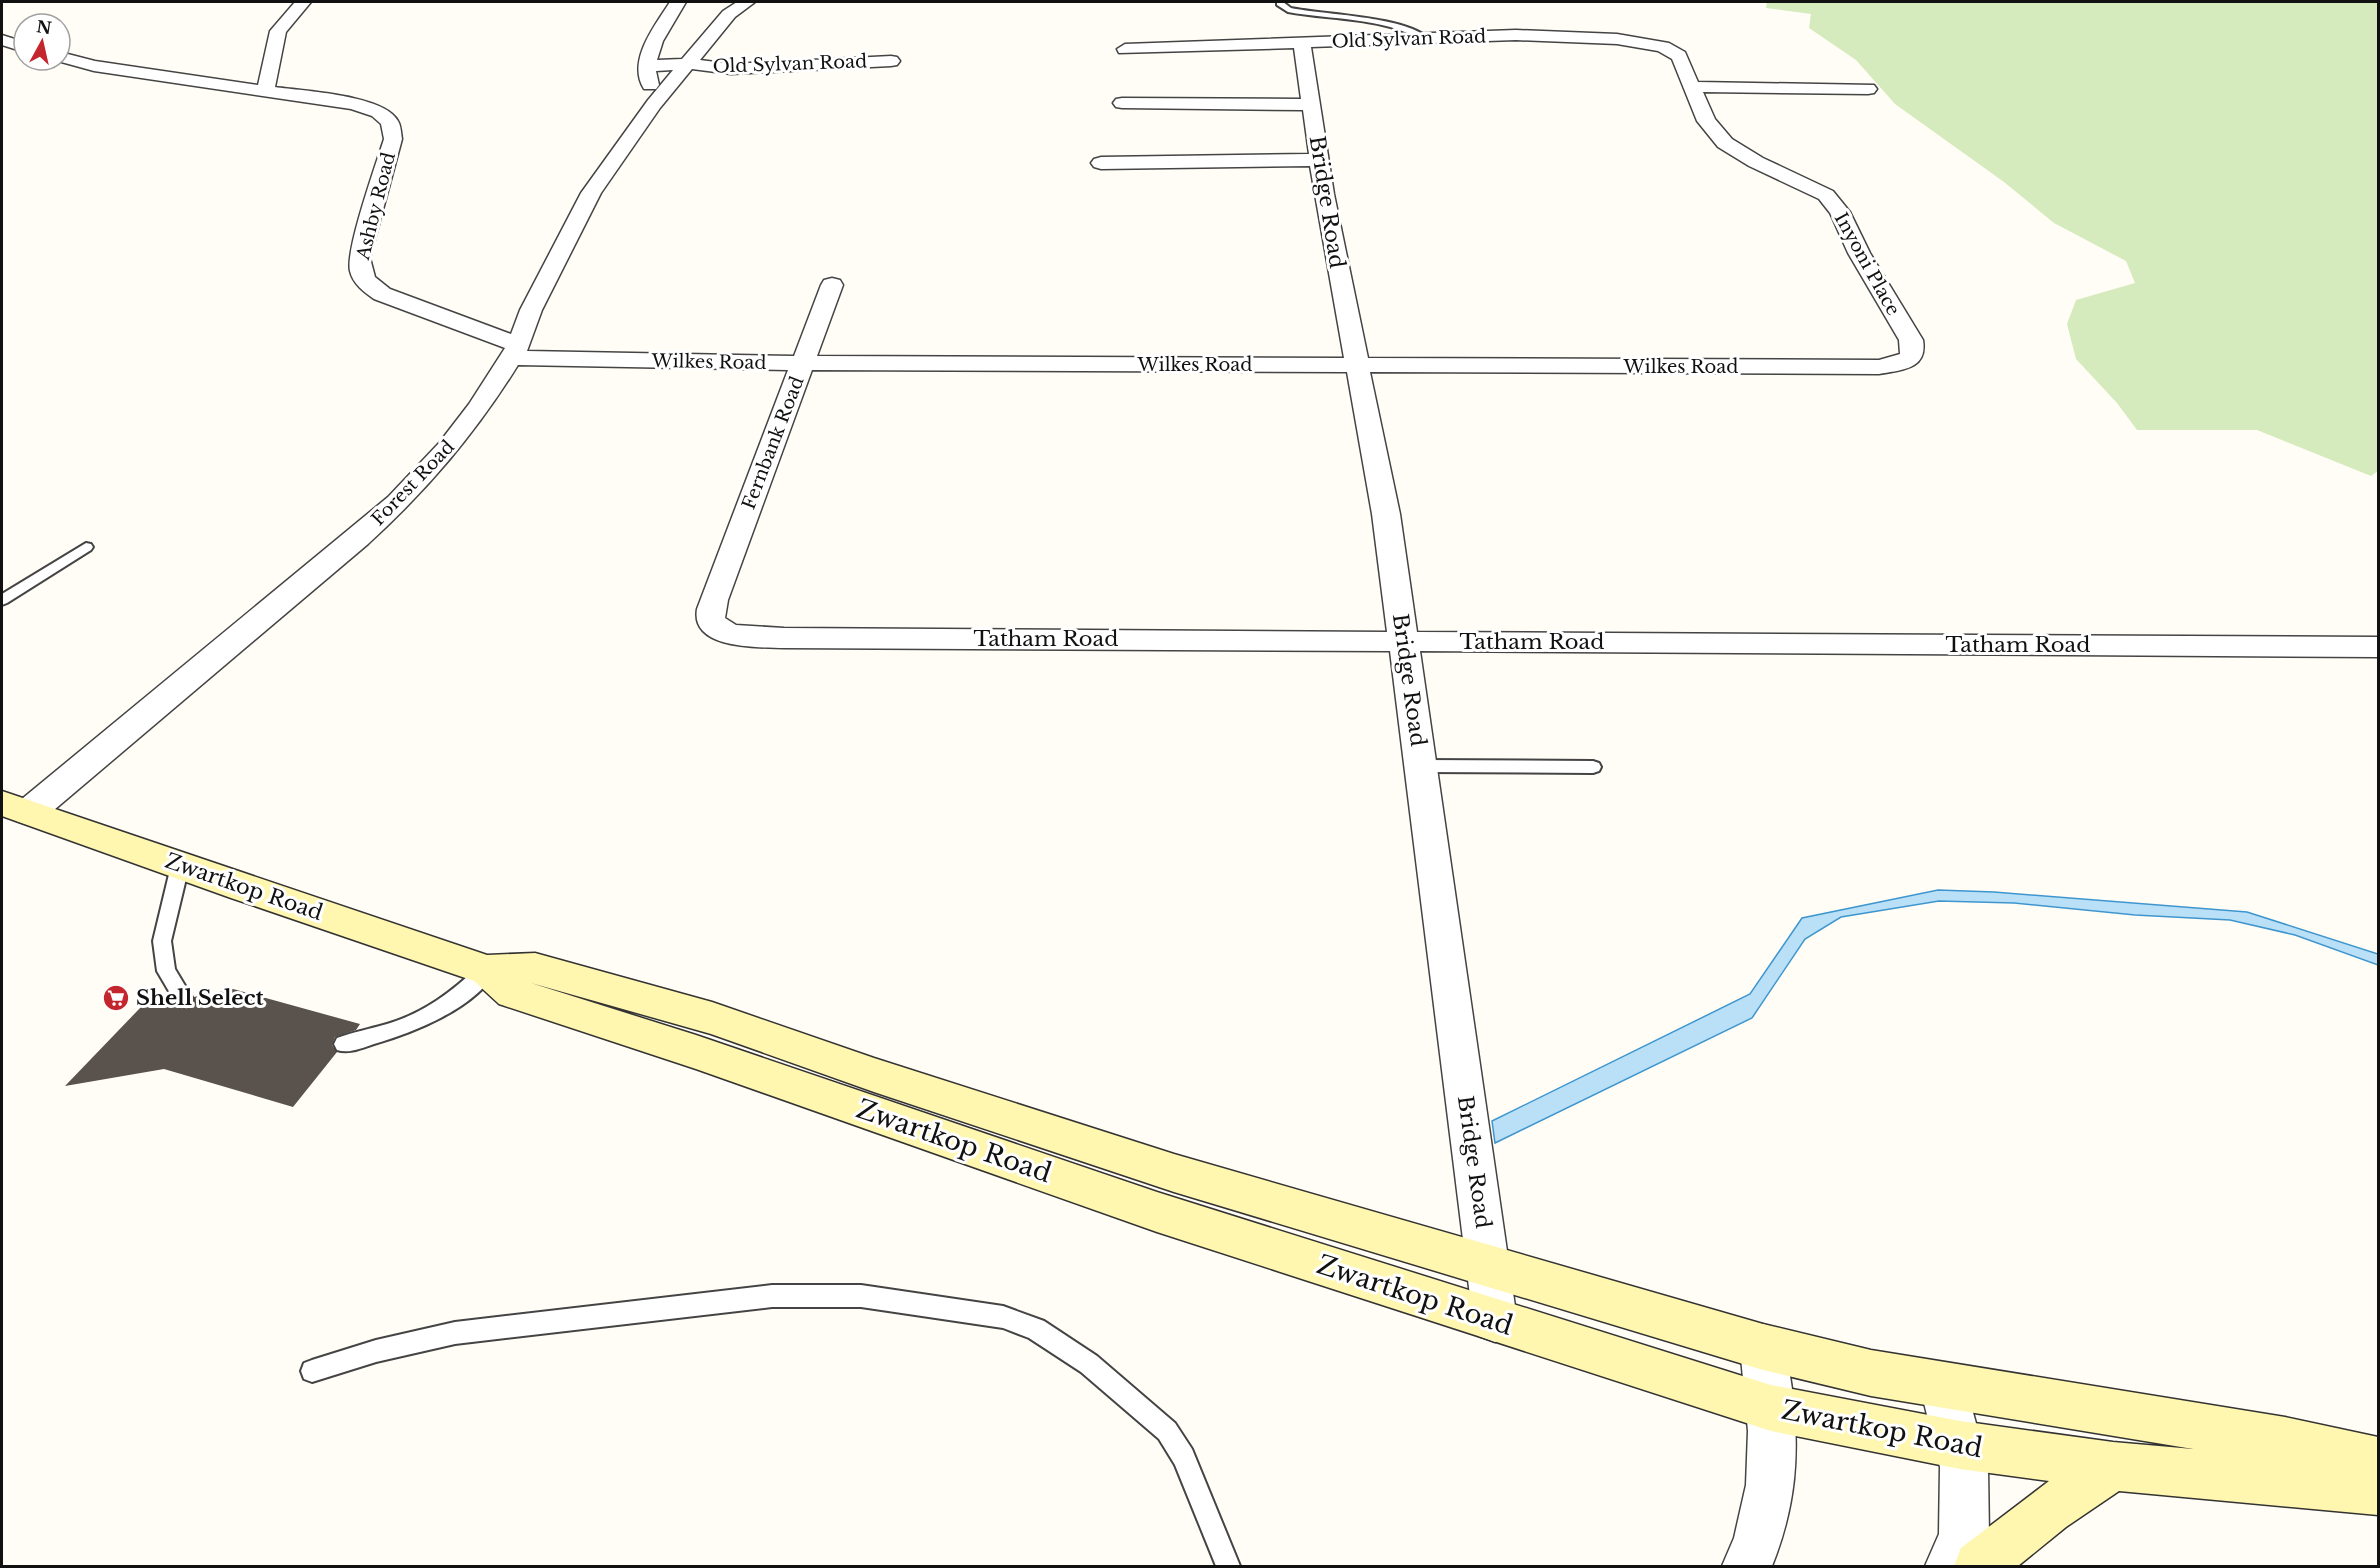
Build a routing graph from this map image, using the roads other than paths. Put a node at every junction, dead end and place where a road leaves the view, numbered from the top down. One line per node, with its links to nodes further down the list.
1 (303, 2): 15 (street)
2 (678, 2): 12 (street)
3 (747, 2): 10 (street, Forest Road)
4 (1280, 3): 5 (lane)
5 (1424, 38): 6 (street, Old Sylvan Road); 11 (street, Old Sylvan Road)
6 (1302, 44): 7 (street, Old Sylvan Road); 18 (street, Bridge Road)
7 (1125, 49)
8 (72, 60): 15 (street, Ashby Road)
9 (891, 61): 10 (street, Old Sylvan Road)
10 (690, 64): 12 (street, Old Sylvan Road); 17 (street, Forest Road)
11 (1684, 65): 13 (street, Inyoni Place)
12 (647, 66): 17 (street)
13 (1693, 87): 14 (street); 25 (street, Inyoni Place)
14 (1868, 89)
15 (266, 90): 22 (street, Ashby Road)
16 (1122, 103): 18 (street)
17 (654, 104): 22 (street, Forest Road)
18 (1311, 105): 19 (street, Bridge Road)
19 (1319, 160): 20 (street); 24 (street, Bridge Road)
20 (1101, 164)
21 (832, 285): 23 (street, Fernbank Road)
22 (515, 352): 23 (street, Wilkes Road); 33 (street, Forest Road)
23 (804, 363): 24 (street, Wilkes Road); 28 (street, Fernbank Road)
24 (1358, 366): 25 (street, Wilkes Road); 29 (street, Bridge Road)
25 (1879, 367)
26 (86, 547): 27 (lane)
27 (2, 600)
28 (714, 600): 29 (street, Tatham Road)
29 (1404, 641): 30 (street, Tatham Road); 31 (street, Bridge Road)
30 (2379, 647)
31 (1421, 766): 32 (lane); 38 (street, Bridge Road)
32 (1593, 767)
33 (15, 807): 34 (street, Zwartkop Road)
34 (180, 866): 35 (street, Zwartkop Road); 36 (lane)
35 (487, 970): 37 (lane); 38 (street, Zwartkop Road); 39 (street, Zwartkop Road)
36 (184, 999)
37 (344, 1044)
38 (1488, 1266): 39 (street, Bridge Road); 40 (street, Zwartkop Road)
39 (1495, 1320): 43 (street, Zwartkop Road)
40 (1763, 1347): 42 (street, Zwartkop Road); 43 (street)
41 (312, 1371): 48 (lane)
42 (1943, 1387): 44 (street); 45 (street, Zwartkop Road)
43 (1771, 1408): 44 (street, Zwartkop Road); 49 (street)
44 (1960, 1445): 46 (street, Zwartkop Road); 50 (street)
45 (2379, 1461)
46 (2113, 1466): 47 (street, Zwartkop Road); 51 (street)
47 (2379, 1491)
48 (1228, 1566)
49 (1747, 1566)
50 (1950, 1566)
51 (1979, 1566)

